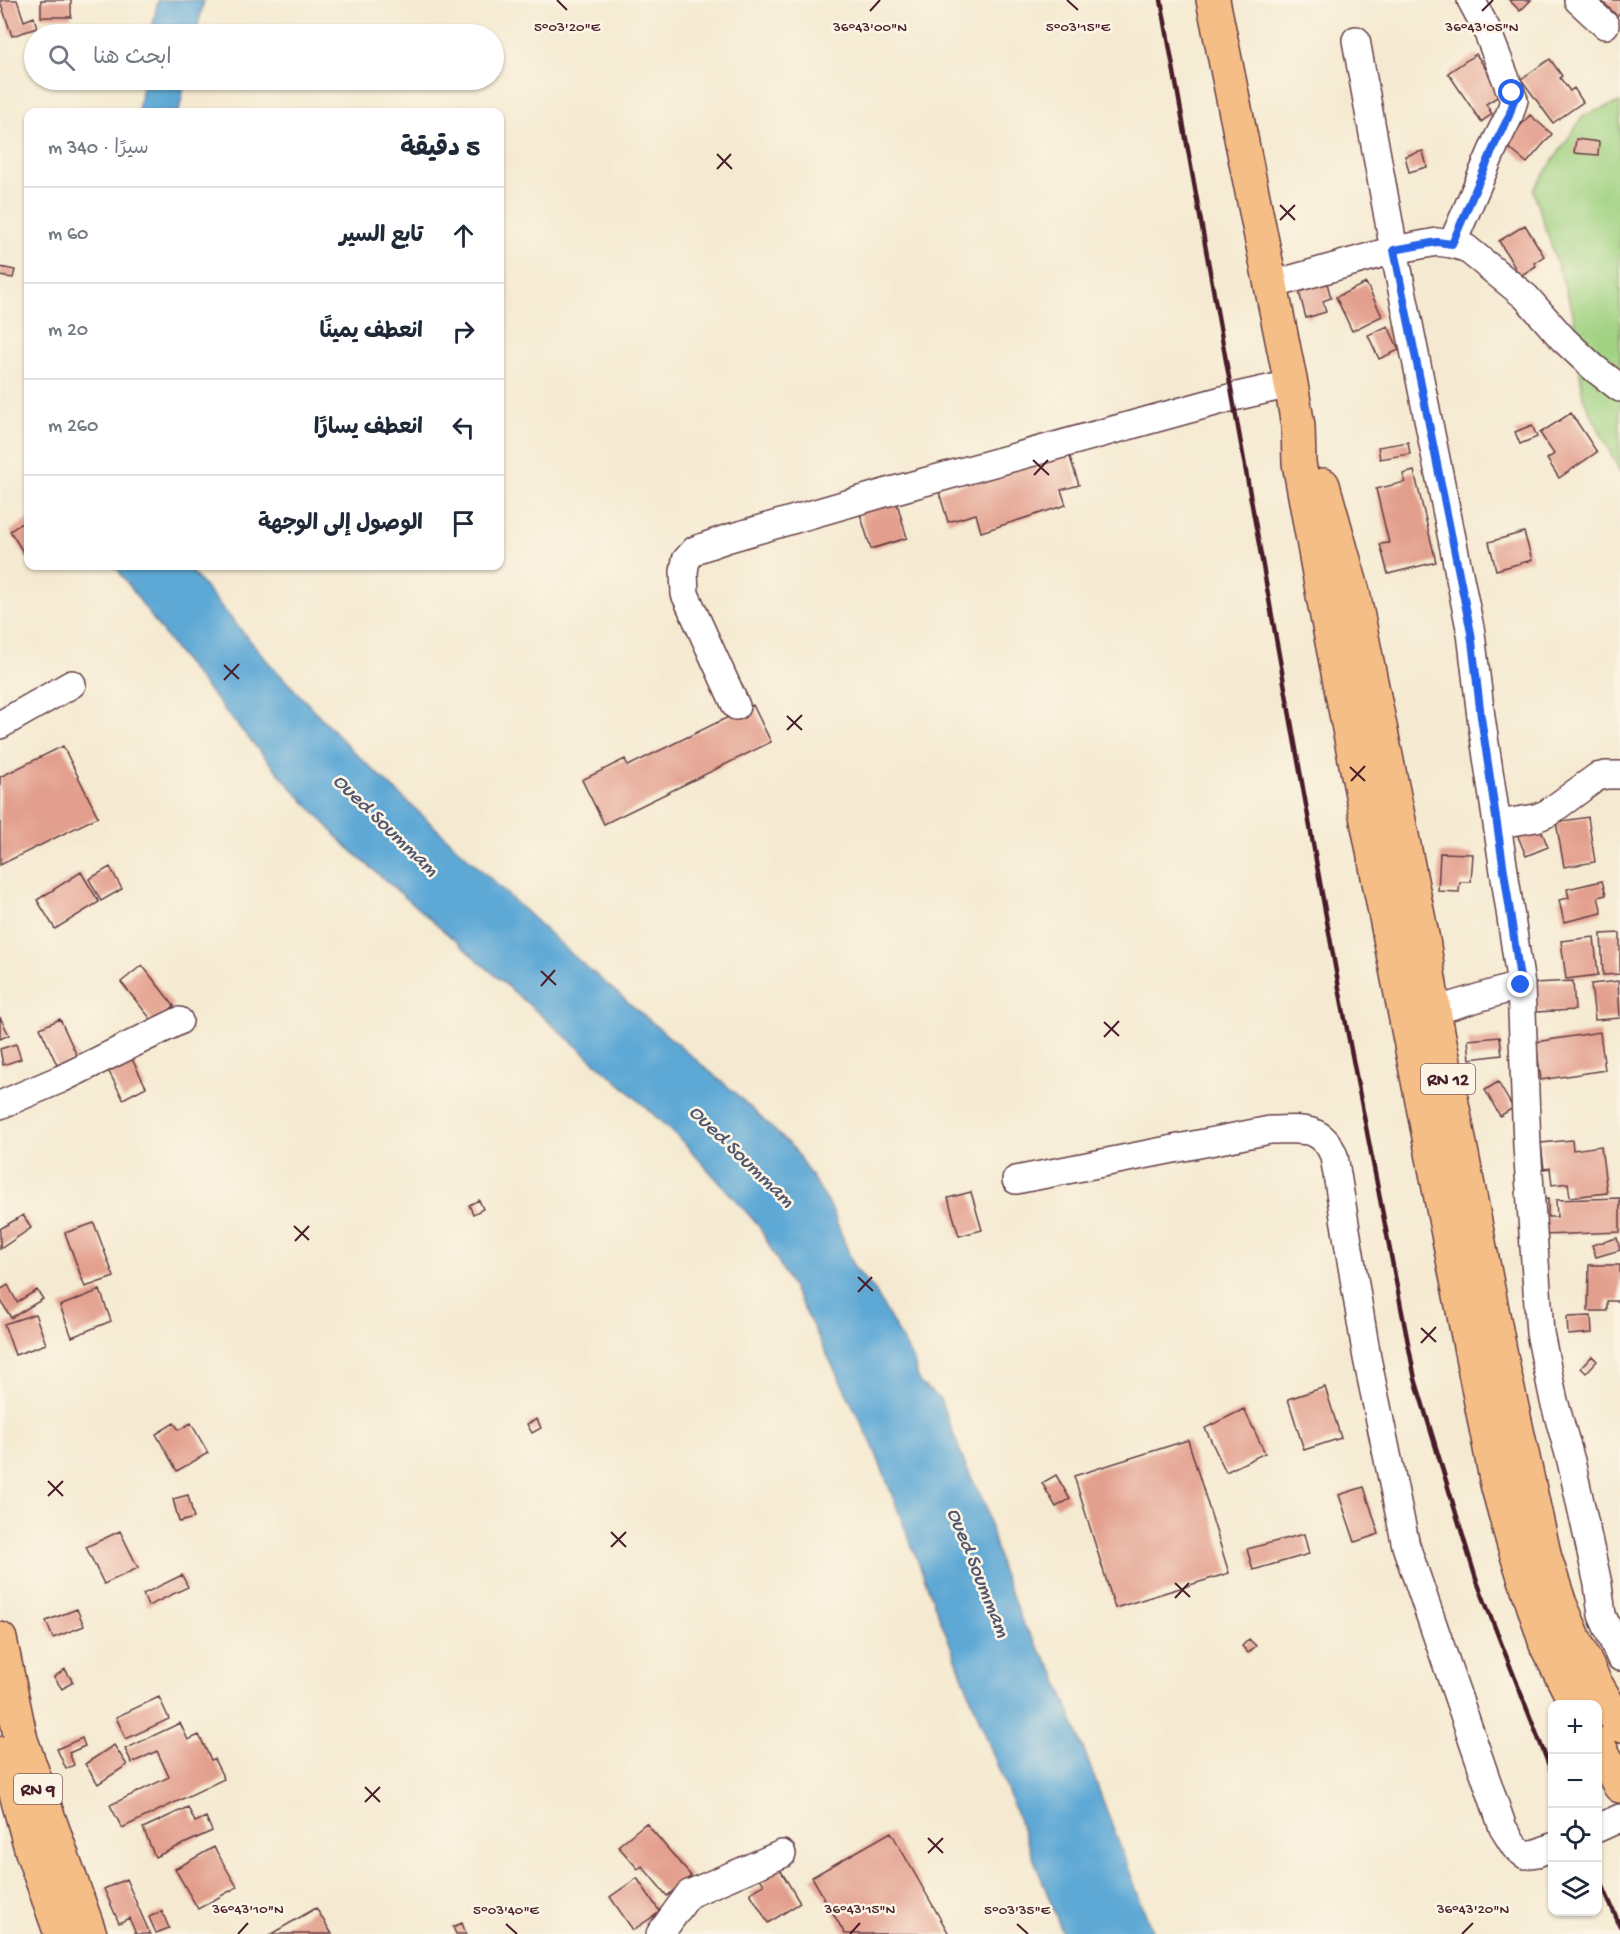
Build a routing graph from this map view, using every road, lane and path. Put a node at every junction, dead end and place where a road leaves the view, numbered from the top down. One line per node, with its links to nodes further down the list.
1 (1213, 0): 8 (highway, RN 12)
2 (1471, 0): 6 (street)
3 (1578, 0): 4 (street)
4 (1605, 25)
5 (1356, 40): 7 (street)
6 (1452, 244): 7 (street); 10 (street)
7 (1394, 250): 8 (street); 16 (street)
8 (1271, 285): 9 (highway, RN 12)
9 (1291, 384): 11 (highway, RN 12); 13 (street)
10 (1620, 388)
11 (1298, 426): 18 (highway, RN 12); 24 (highway, RN 12)
12 (72, 684): 14 (street)
13 (736, 706)
14 (0, 725)
15 (1620, 775): 16 (street)
16 (1498, 824): 17 (street)
17 (1521, 985): 18 (street); 23 (street)
18 (1434, 1011): 25 (highway, RN 12)
19 (179, 1021): 20 (street)
20 (0, 1105)
21 (1016, 1180): 31 (street)
22 (0, 1639): 34 (highway, RN 9)
23 (1620, 1657)
24 (1574, 1700)
25 (1620, 1725)
26 (0, 1734): 33 (highway, RN 9)
27 (1602, 1752): 28 (highway)
28 (1620, 1786)
29 (1620, 1818): 30 (street)
30 (1602, 1826)
31 (1548, 1849)
32 (782, 1854): 35 (street)
33 (61, 1934)
34 (90, 1934)
35 (660, 1934)

